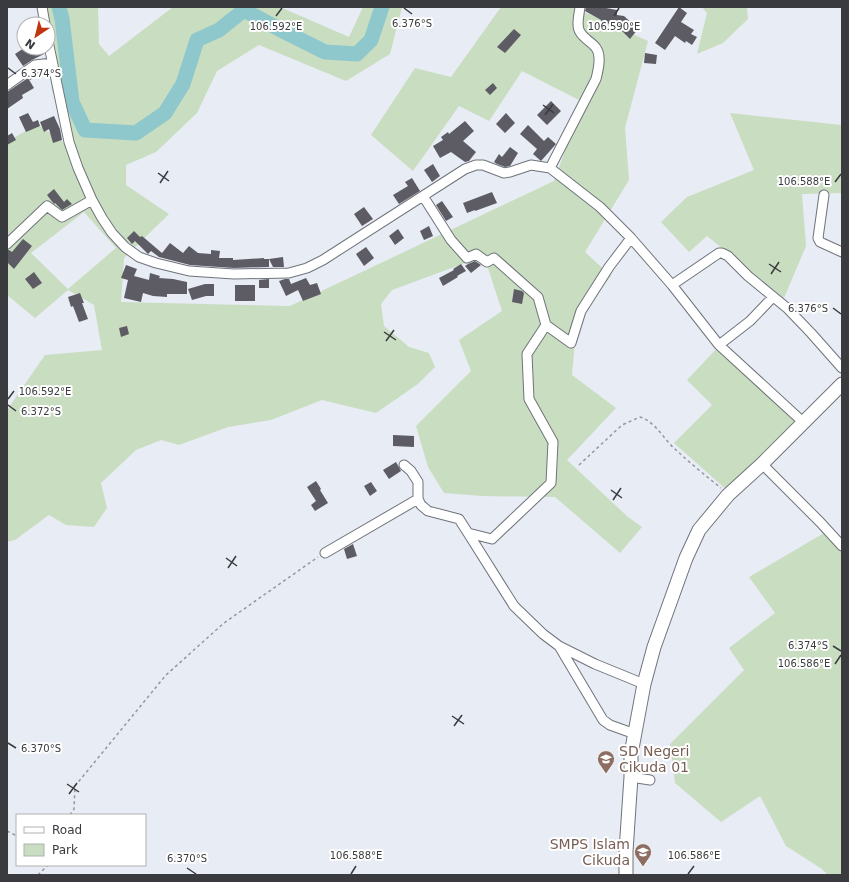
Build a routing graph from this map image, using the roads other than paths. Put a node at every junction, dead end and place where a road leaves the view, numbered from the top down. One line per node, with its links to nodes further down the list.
1 (580, 7): 5 (street)
2 (51, 56): 3 (street)
3 (52, 63): 4 (street); 8 (street)
4 (7, 85)
5 (550, 168): 7 (street); 9 (street)
6 (824, 195): 11 (street)
7 (423, 196): 8 (street); 14 (street)
8 (92, 200): 10 (street)
9 (631, 238): 12 (street); 14 (street)
10 (7, 244)
11 (842, 252)
12 (672, 285): 13 (street); 15 (street)
13 (773, 297): 15 (street); 16 (street)
14 (546, 326): 22 (street)
15 (719, 345): 18 (street)
16 (842, 368)
17 (842, 384): 18 (street)
18 (803, 422): 19 (street)
19 (762, 464): 23 (street); 26 (street)
20 (404, 465): 21 (street)
21 (418, 499): 22 (street); 24 (street)
22 (468, 533): 25 (street)
23 (842, 546)
24 (325, 553)
25 (559, 646): 26 (street); 27 (street)
26 (644, 684): 27 (street)
27 (635, 734): 28 (street)
28 (631, 777): 29 (street); 30 (street)
29 (650, 780)
30 (626, 875)

